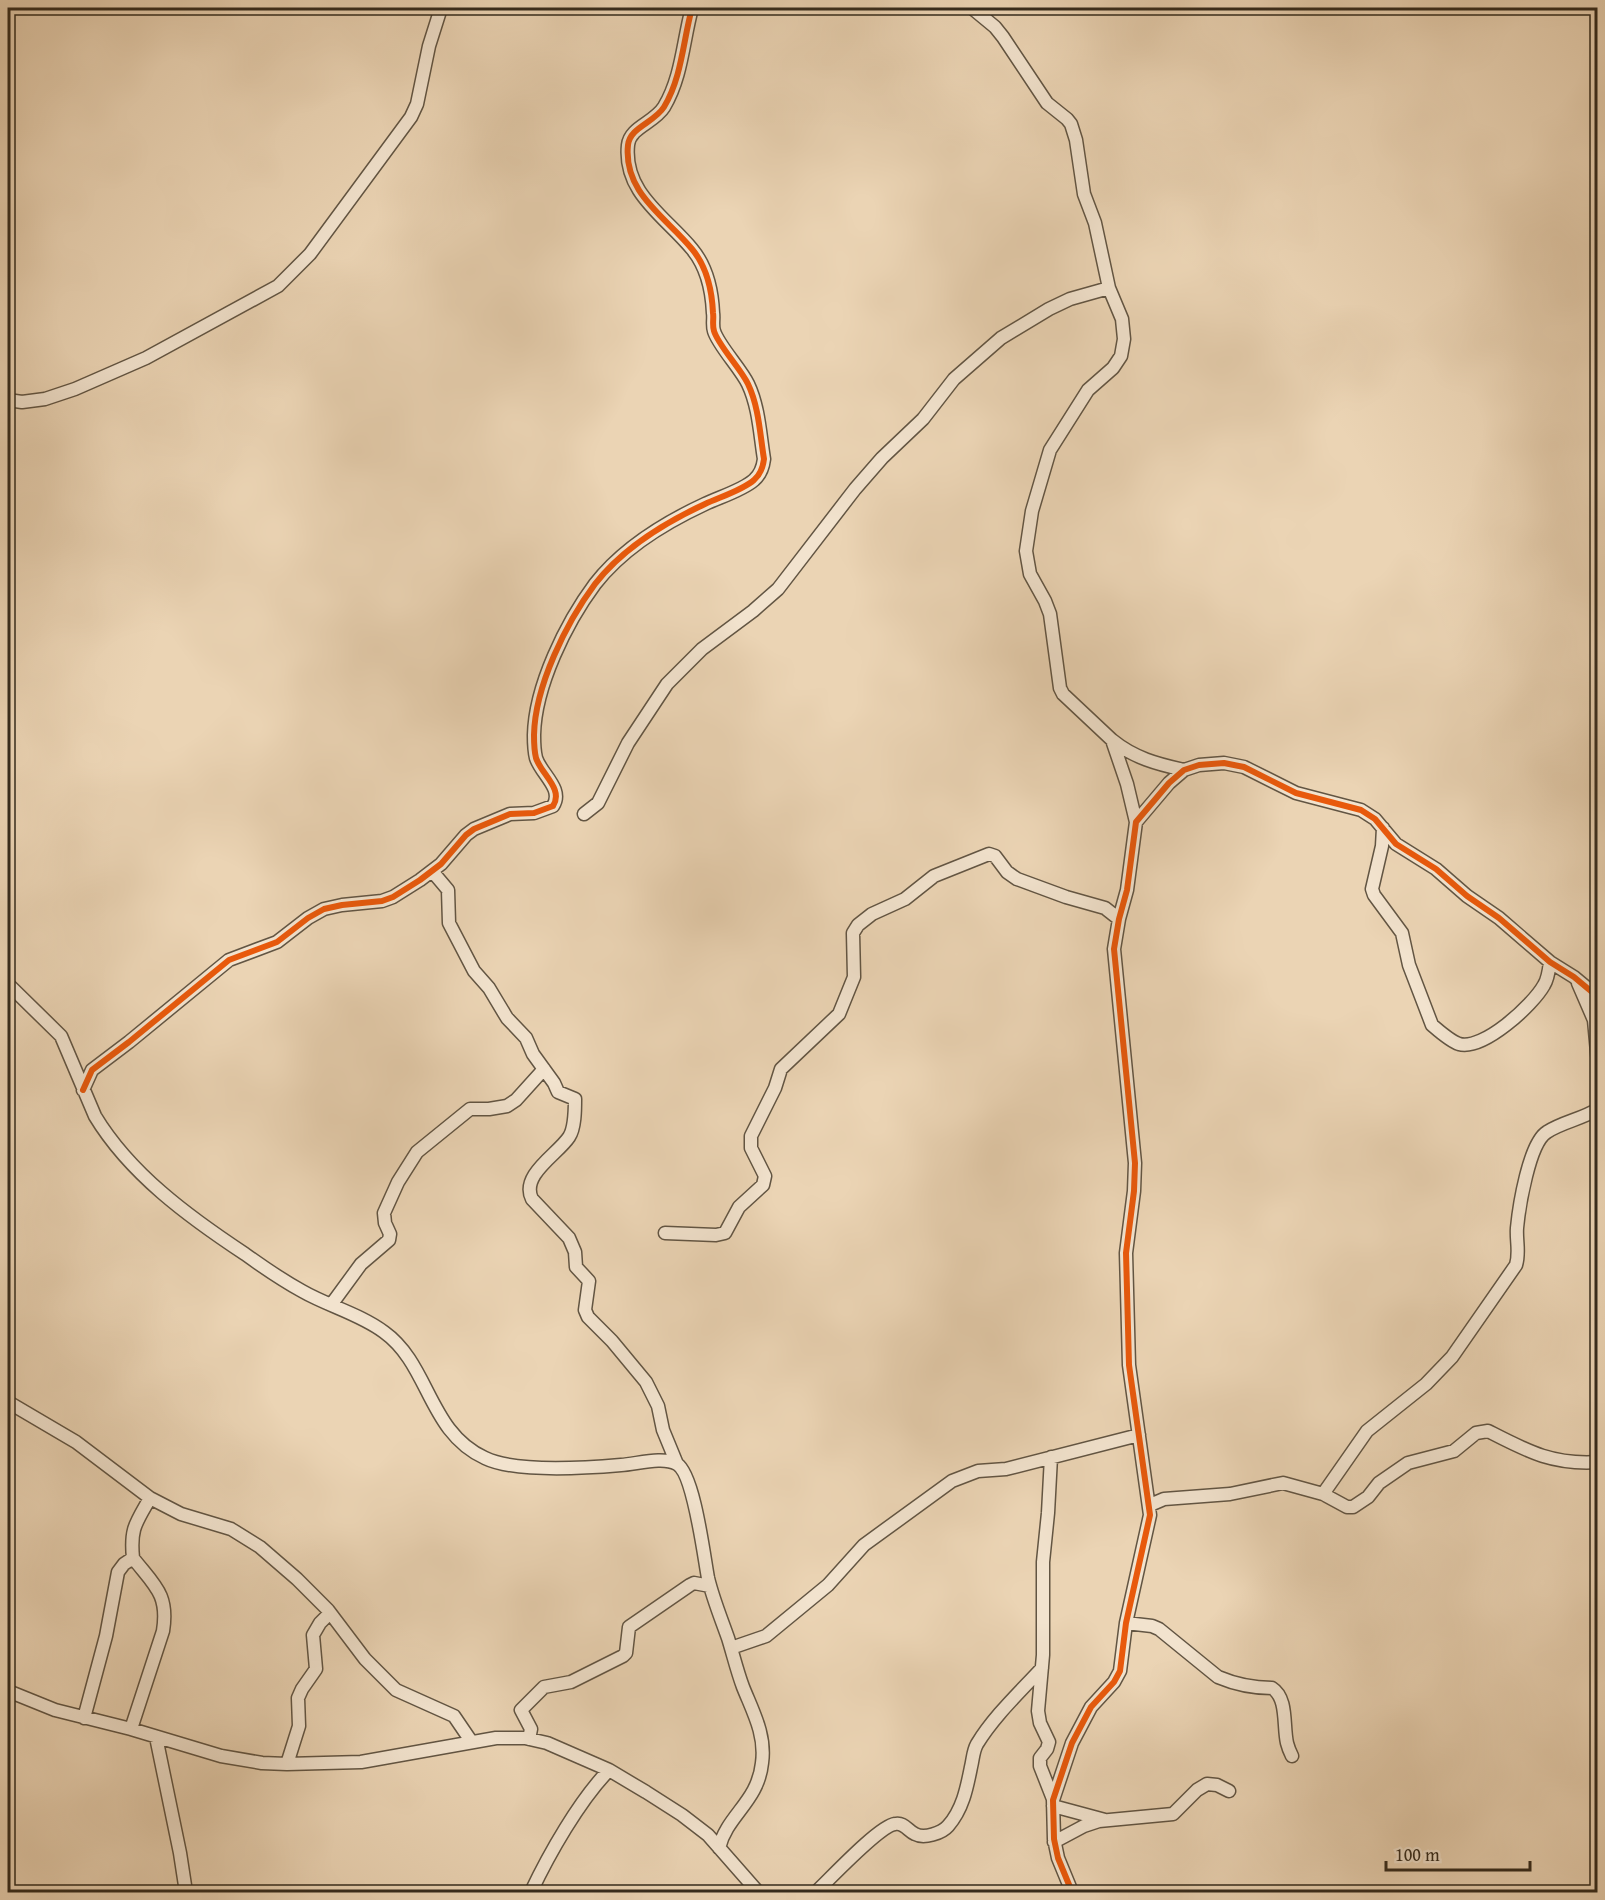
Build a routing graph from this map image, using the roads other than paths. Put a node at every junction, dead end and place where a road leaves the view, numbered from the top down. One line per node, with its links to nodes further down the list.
1 (441, 8): 5 (street)
2 (692, 8): 11 (street)
3 (972, 8): 4 (street)
4 (1109, 288): 6 (street); 8 (street)
5 (8, 400)
6 (1112, 740): 7 (street); 9 (street)
7 (1184, 770): 9 (street); 10 (street)
8 (584, 814)
9 (1136, 822): 12 (street)
10 (1383, 828): 13 (street); 13 (street)
11 (432, 871): 18 (street); 19 (street)
12 (1119, 919): 21 (street); 24 (street)
13 (1550, 962): 14 (street)
14 (1574, 977): 16 (street); 17 (street)
15 (8, 984): 19 (street)
16 (1598, 997)
17 (1598, 1063)
18 (544, 1069): 22 (street); 27 (street)
19 (83, 1090): 22 (street)
20 (1598, 1109): 28 (street)
21 (665, 1233)
22 (331, 1305): 27 (street)
23 (8, 1402): 29 (street)
24 (1139, 1435): 25 (street); 30 (street)
25 (1051, 1456): 35 (street); 36 (street)
26 (1598, 1462): 28 (street)
27 (677, 1464): 32 (street)
28 (1323, 1494): 30 (street)
29 (150, 1498): 31 (street); 33 (street)
30 (1150, 1504): 34 (street)
31 (133, 1558): 38 (street); 39 (street)
32 (710, 1586): 35 (street); 41 (street)
33 (330, 1613): 42 (street); 44 (street)
34 (1126, 1623): 43 (street); 47 (street)
35 (731, 1648): 50 (street)
36 (1042, 1668): 47 (street); 54 (street)
37 (8, 1691): 38 (street)
38 (84, 1718): 39 (street)
39 (130, 1729): 40 (street)
40 (156, 1737): 44 (street); 51 (street)
41 (529, 1739): 42 (street); 45 (street)
42 (471, 1741): 44 (street)
43 (1292, 1756)
44 (287, 1764)
45 (609, 1770): 50 (street); 52 (street)
46 (1229, 1791): 48 (street)
47 (1053, 1803): 48 (street); 49 (street)
48 (1106, 1820): 49 (street)
49 (1054, 1842): 55 (street)
50 (719, 1848): 53 (street)
51 (186, 1893)
52 (531, 1893)
53 (758, 1893)
54 (816, 1893)
55 (1072, 1893)

